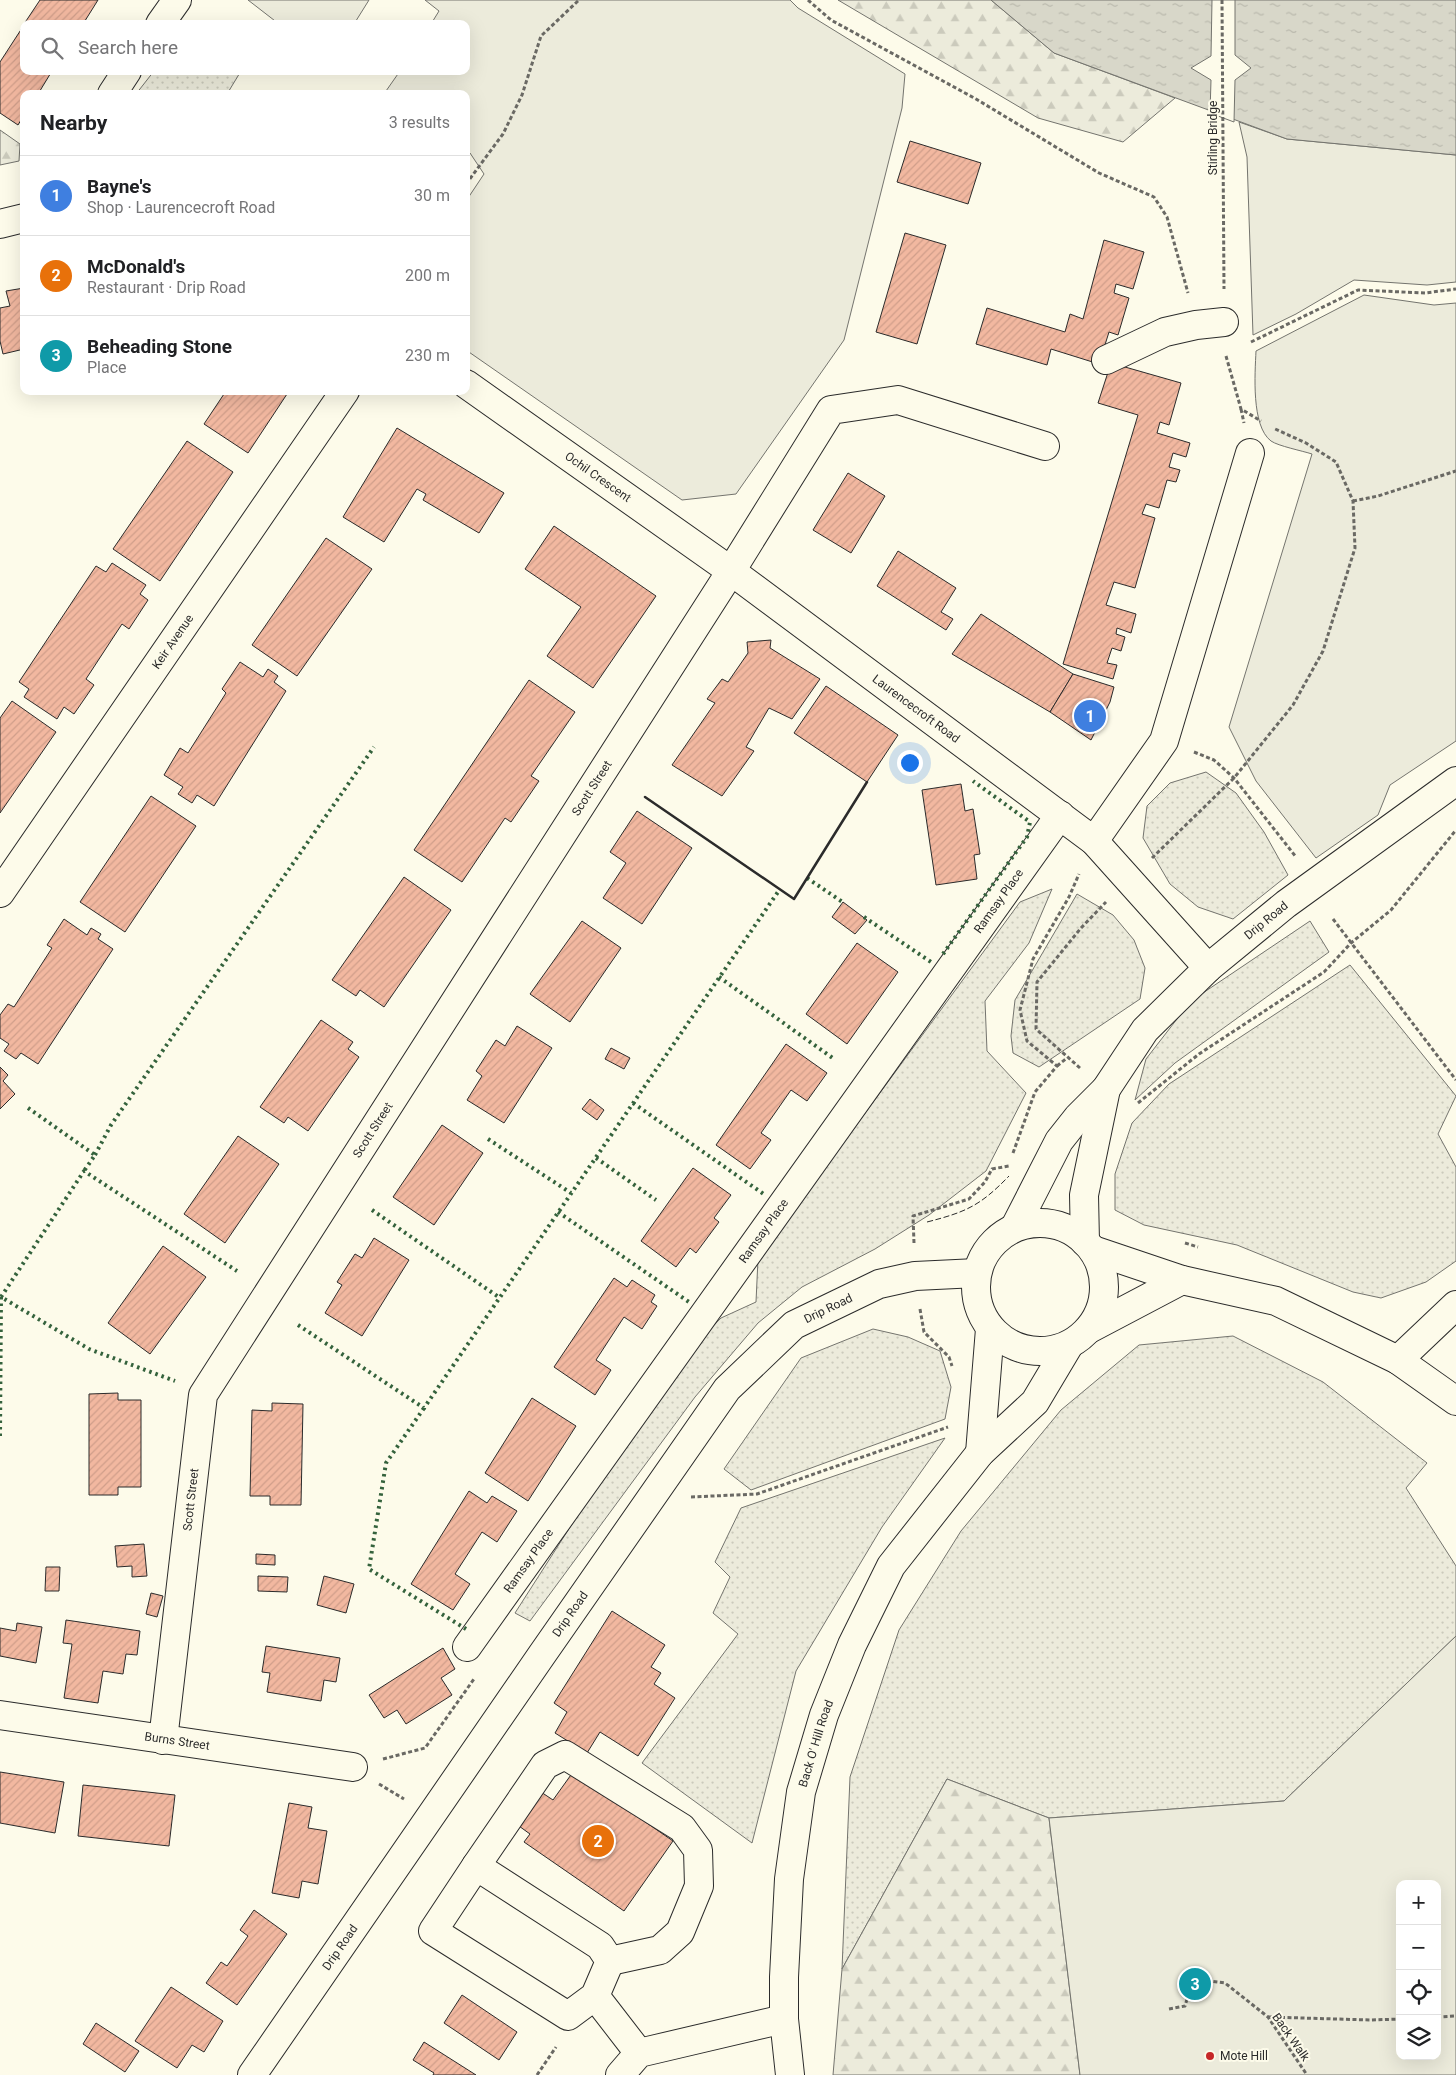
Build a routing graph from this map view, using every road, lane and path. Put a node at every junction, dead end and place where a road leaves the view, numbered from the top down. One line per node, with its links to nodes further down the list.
1 (177, 0): 5 (street)
2 (579, 0): 8 (path)
3 (808, 0): 14 (path)
4 (1222, 0): 11 (path, Stirling Bridge)
5 (163, 20)
6 (124, 75): 7 (street)
7 (115, 90)
8 (470, 179)
9 (20, 219): 10 (street)
10 (0, 224)
11 (1224, 276)
12 (1456, 289): 15 (path)
13 (1224, 322): 14 (street)
14 (1196, 325): 16 (street)
15 (1243, 346)
16 (1106, 360)
17 (470, 387): 23 (street, Ochil Crescent)
18 (342, 395): 30 (street, Keir Avenue)
19 (1045, 446): 23 (street)
20 (1250, 453): 24 (street)
21 (1456, 471): 22 (path)
22 (1353, 501)
23 (731, 571): 26 (street, Laurencecroft Road); 56 (street, Scott Street)
24 (1164, 741): 28 (street); 29 (path)
25 (1456, 781): 33 (street, Drip Road)
26 (1060, 815): 28 (street, Laurencecroft Road); 53 (street, Ramsay Place)
27 (1456, 830): 32 (path)
28 (1094, 841): 33 (street, Laurencecroft Road); 35 (path)
29 (1298, 860)
30 (0, 893)
31 (1333, 919): 32 (path)
32 (1351, 943): 36 (path); 38 (path)
33 (1208, 968): 37 (street, Drip Road)
34 (1067, 1058): 35 (path)
35 (1057, 1066): 42 (path)
36 (1456, 1080)
37 (1106, 1089): 39 (street, Drip Road); 40 (street, Drip Road)
38 (1134, 1106)
39 (1015, 1227): 40 (street); 41 (street)
40 (1089, 1246): 43 (street); 46 (street)
41 (976, 1273): 42 (street, Drip Road); 45 (street)
42 (915, 1276): 48 (path); 52 (street, Drip Road)
43 (1182, 1280): 46 (street); 47 (street)
44 (1456, 1305): 47 (street)
45 (990, 1329): 46 (street); 50 (street)
46 (1079, 1337): 51 (street, Back O' Hill Road)
47 (1398, 1360): 49 (street)
48 (954, 1374)
49 (1456, 1400)
50 (983, 1409): 51 (street); 52 (path)
51 (980, 1453): 66 (street, Back O' Hill Road)
52 (651, 1498): 58 (street, Drip Road)
53 (467, 1647)
54 (480, 1671): 57 (path)
55 (0, 1715): 56 (street, Burns Street)
56 (163, 1740): 57 (street, Burns Street)
57 (353, 1768): 58 (path)
58 (430, 1816): 69 (street, Drip Road)
59 (476, 1866): 60 (street); 60 (street); 61 (street)
60 (610, 1961): 61 (street)
61 (595, 1996): 68 (street)
62 (1169, 2009): 64 (path, Back Walk)
63 (1456, 2016): 65 (path)
64 (1268, 2017): 67 (path); 72 (path, Back Walk)
65 (1441, 2017)
66 (784, 2019): 68 (street); 71 (street, Back O' Hill Road)
67 (1396, 2019)
68 (639, 2053): 70 (street)
69 (252, 2075)
70 (620, 2075)
71 (790, 2075)
72 (1307, 2075)

